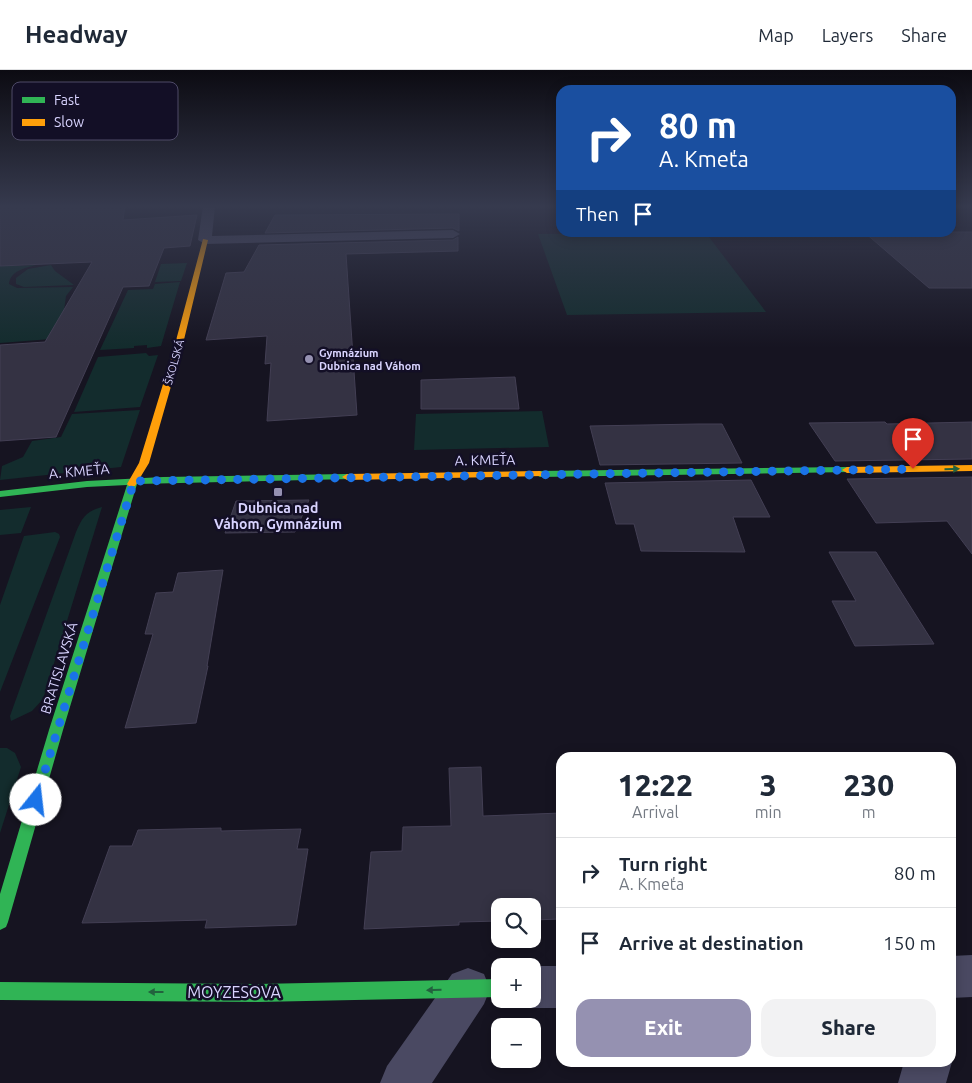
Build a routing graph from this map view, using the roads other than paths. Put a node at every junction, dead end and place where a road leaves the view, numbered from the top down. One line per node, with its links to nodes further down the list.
1 (202, 253): 3 (street, ŠKOLSKÁ)
2 (972, 468): 3 (street, A. KMEŤA, one-way to 2)
3 (134, 481): 4 (street, A. KMEŤA); 5 (street, BRATISLAVSKÁ)
4 (0, 494)
5 (0, 922)
6 (972, 976): 7 (street)
7 (956, 977)
8 (541, 987): 9 (street)
9 (556, 987)
10 (484, 989): 11 (street, MOYZESOVA, one-way to 11); 13 (street, MOYZESOVA)
11 (0, 991)
12 (927, 1067): 14 (street)
13 (404, 1083)
14 (922, 1083)

